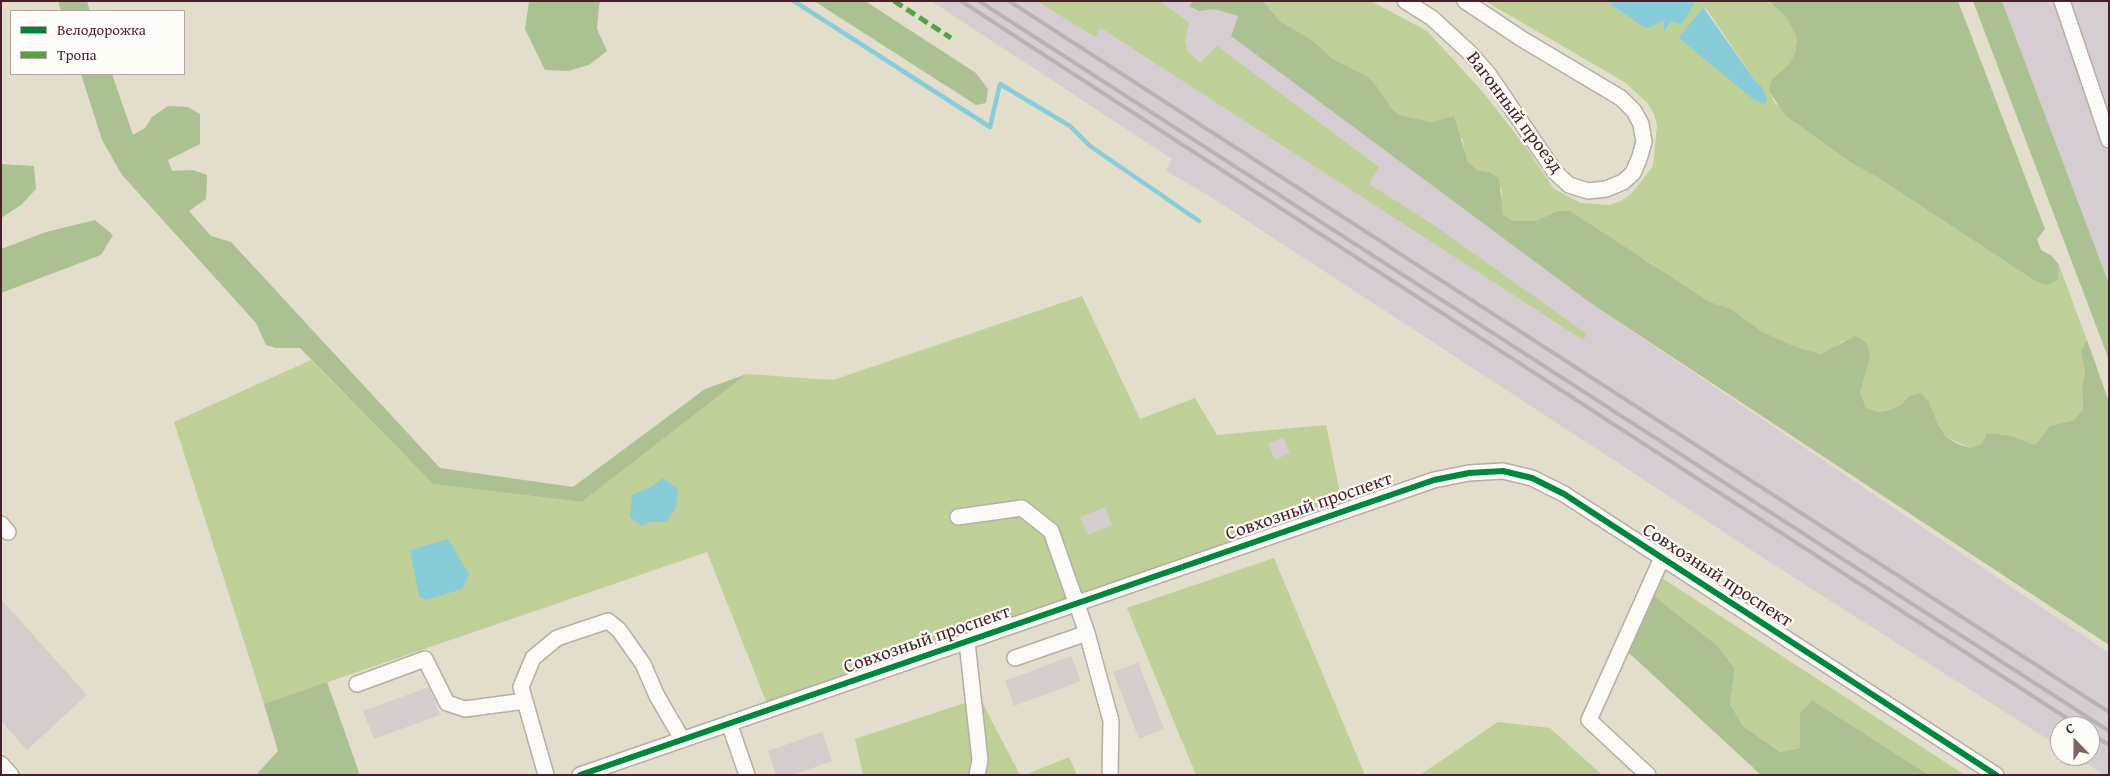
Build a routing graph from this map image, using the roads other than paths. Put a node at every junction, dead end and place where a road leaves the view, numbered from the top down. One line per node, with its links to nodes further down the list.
1 (1405, 1): 2 (street, Вагонный проезд)
2 (1465, 1)
3 (2062, 1): 4 (street)
4 (2109, 140)
5 (958, 517): 7 (street)
6 (1662, 558): 7 (street, Совхозный проспект); 22 (street); 23 (street, Совхозный проспект)
7 (1076, 604): 8 (street); 9 (street, Совхозный проспект)
8 (1087, 633): 10 (street); 21 (street)
9 (967, 642): 13 (street, Совхозный проспект); 20 (street)
10 (1014, 658)
11 (357, 684): 12 (street)
12 (524, 701): 14 (street); 17 (street)
13 (729, 723): 14 (street, Совхозный проспект); 19 (street)
14 (682, 740): 18 (street, Совхозный проспект)
15 (1, 764): 16 (street)
16 (11, 775)
17 (546, 775)
18 (580, 775)
19 (747, 775)
20 (977, 775)
21 (1110, 775)
22 (1648, 775)
23 (1996, 775)

